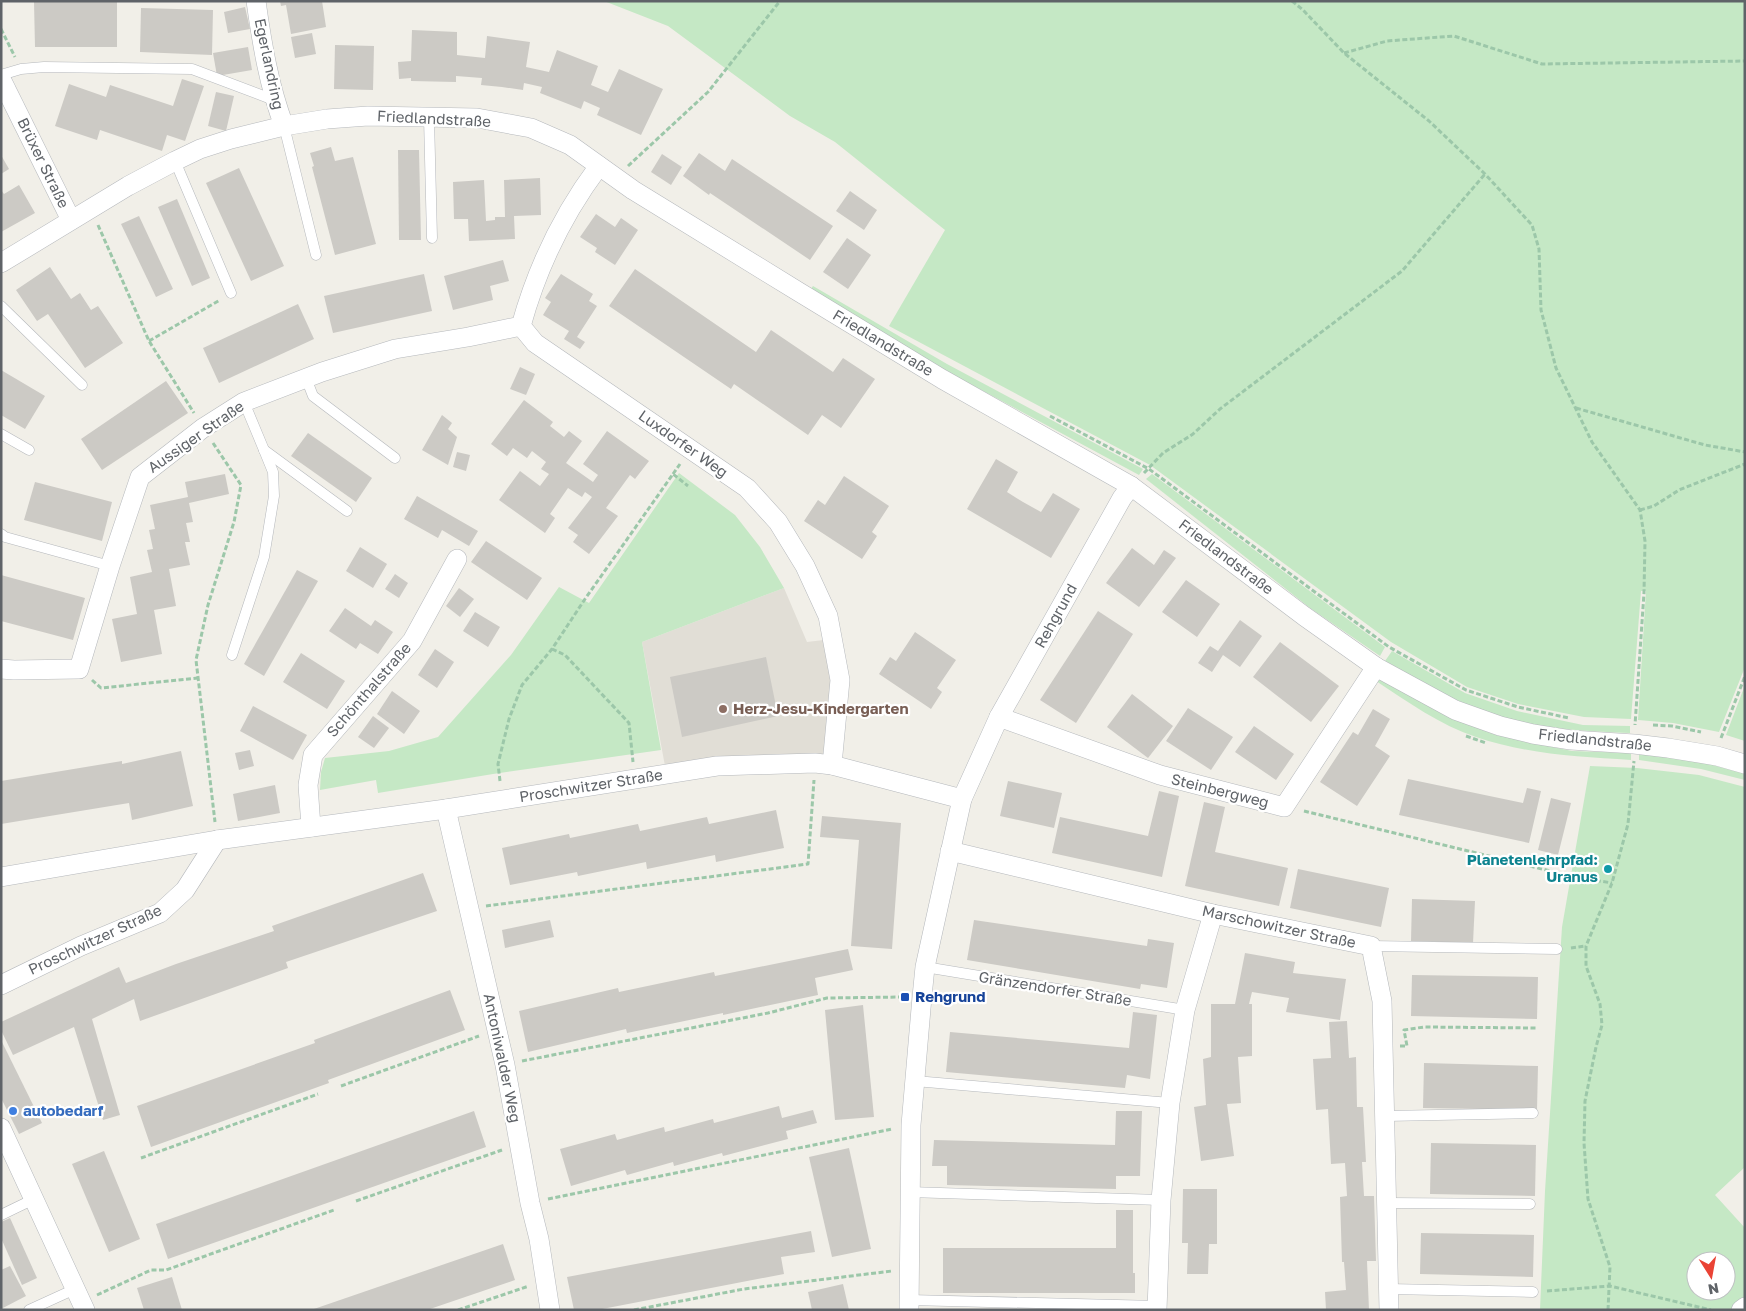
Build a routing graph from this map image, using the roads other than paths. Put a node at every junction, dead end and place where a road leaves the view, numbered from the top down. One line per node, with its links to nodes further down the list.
1 (256, 1): 4 (street, Egerlandring)
2 (1, 75): 4 (lane)
3 (1, 79): 9 (street, Brüxer Straße)
4 (274, 100): 6 (street, Egerlandring)
5 (429, 118): 6 (street, Friedlandstraße); 8 (street, Friedlandstraße); 10 (lane)
6 (284, 126): 7 (street, Friedlandstraße); 11 (lane)
7 (174, 161): 9 (street, Friedlandstraße); 13 (lane)
8 (600, 166): 15 (street); 23 (street, Friedlandstraße)
9 (72, 220): 12 (street, Friedlandstraße)
10 (432, 238)
11 (316, 255)
12 (2, 262)
13 (230, 294)
14 (1, 306): 17 (lane)
15 (521, 326): 16 (street, Aussiger Straße); 32 (street, Luxdorfer Weg)
16 (306, 378): 18 (street, Aussiger Straße); 22 (lane)
17 (82, 385)
18 (244, 402): 21 (lane); 27 (street, Aussiger Straße)
19 (1, 434): 20 (lane)
20 (29, 450)
21 (264, 450): 24 (lane); 28 (lane)
22 (396, 458)
23 (1131, 486): 29 (street, Friedlandstraße); 31 (street, Rehgrund)
24 (347, 511)
25 (1, 534): 27 (lane)
26 (457, 559): 36 (street, Schönthalstraße)
27 (110, 566): 30 (street, Aussiger Straße)
28 (232, 655)
29 (1376, 667): 31 (street, Steinbergweg); 33 (street, Friedlandstraße)
30 (1, 669)
31 (999, 717): 34 (street, Rehgrund)
32 (823, 764): 34 (street, Proschwitzer Straße); 35 (street, Proschwitzer Straße)
33 (1745, 764)
34 (962, 799): 38 (street, Rehgrund)
35 (446, 808): 36 (street, Proschwitzer Straße); 64 (street, Antoniwalder Weg)
36 (311, 827): 37 (street, Proschwitzer Straße)
37 (217, 840): 39 (street, Proschwitzer Straße); 44 (street, Proschwitzer Straße)
38 (950, 851): 40 (street, Marschowitzer Straße); 43 (street, Rehgrund)
39 (1, 877)
40 (1213, 914): 41 (street, Marschowitzer Straße); 45 (street)
41 (1371, 946): 42 (lane); 49 (street, Marschowitzer Straße)
42 (1558, 949)
43 (925, 967): 45 (lane, Gränzendorfer Straße); 46 (street, Rehgrund)
44 (1, 985)
45 (1184, 1010): 47 (street)
46 (914, 1081): 47 (lane); 51 (street, Rehgrund)
47 (1170, 1104): 53 (street)
48 (1533, 1113): 49 (lane)
49 (1386, 1116): 54 (street, Marschowitzer Straße)
50 (1, 1128): 52 (street)
51 (909, 1192): 53 (lane); 60 (street, Rehgrund)
52 (34, 1199): 56 (lane); 59 (street)
53 (1161, 1200): 62 (street)
54 (1388, 1203): 55 (lane); 57 (street, Marschowitzer Straße)
55 (1530, 1204)
56 (1, 1215)
57 (1388, 1289): 58 (lane); 65 (street, Marschowitzer Straße)
58 (1533, 1292)
59 (80, 1300): 63 (lane)
60 (909, 1305): 62 (lane)
61 (1745, 1306): 66 (street)
62 (1157, 1308)
63 (30, 1310)
64 (550, 1310)
65 (1389, 1310)
66 (1741, 1310)

